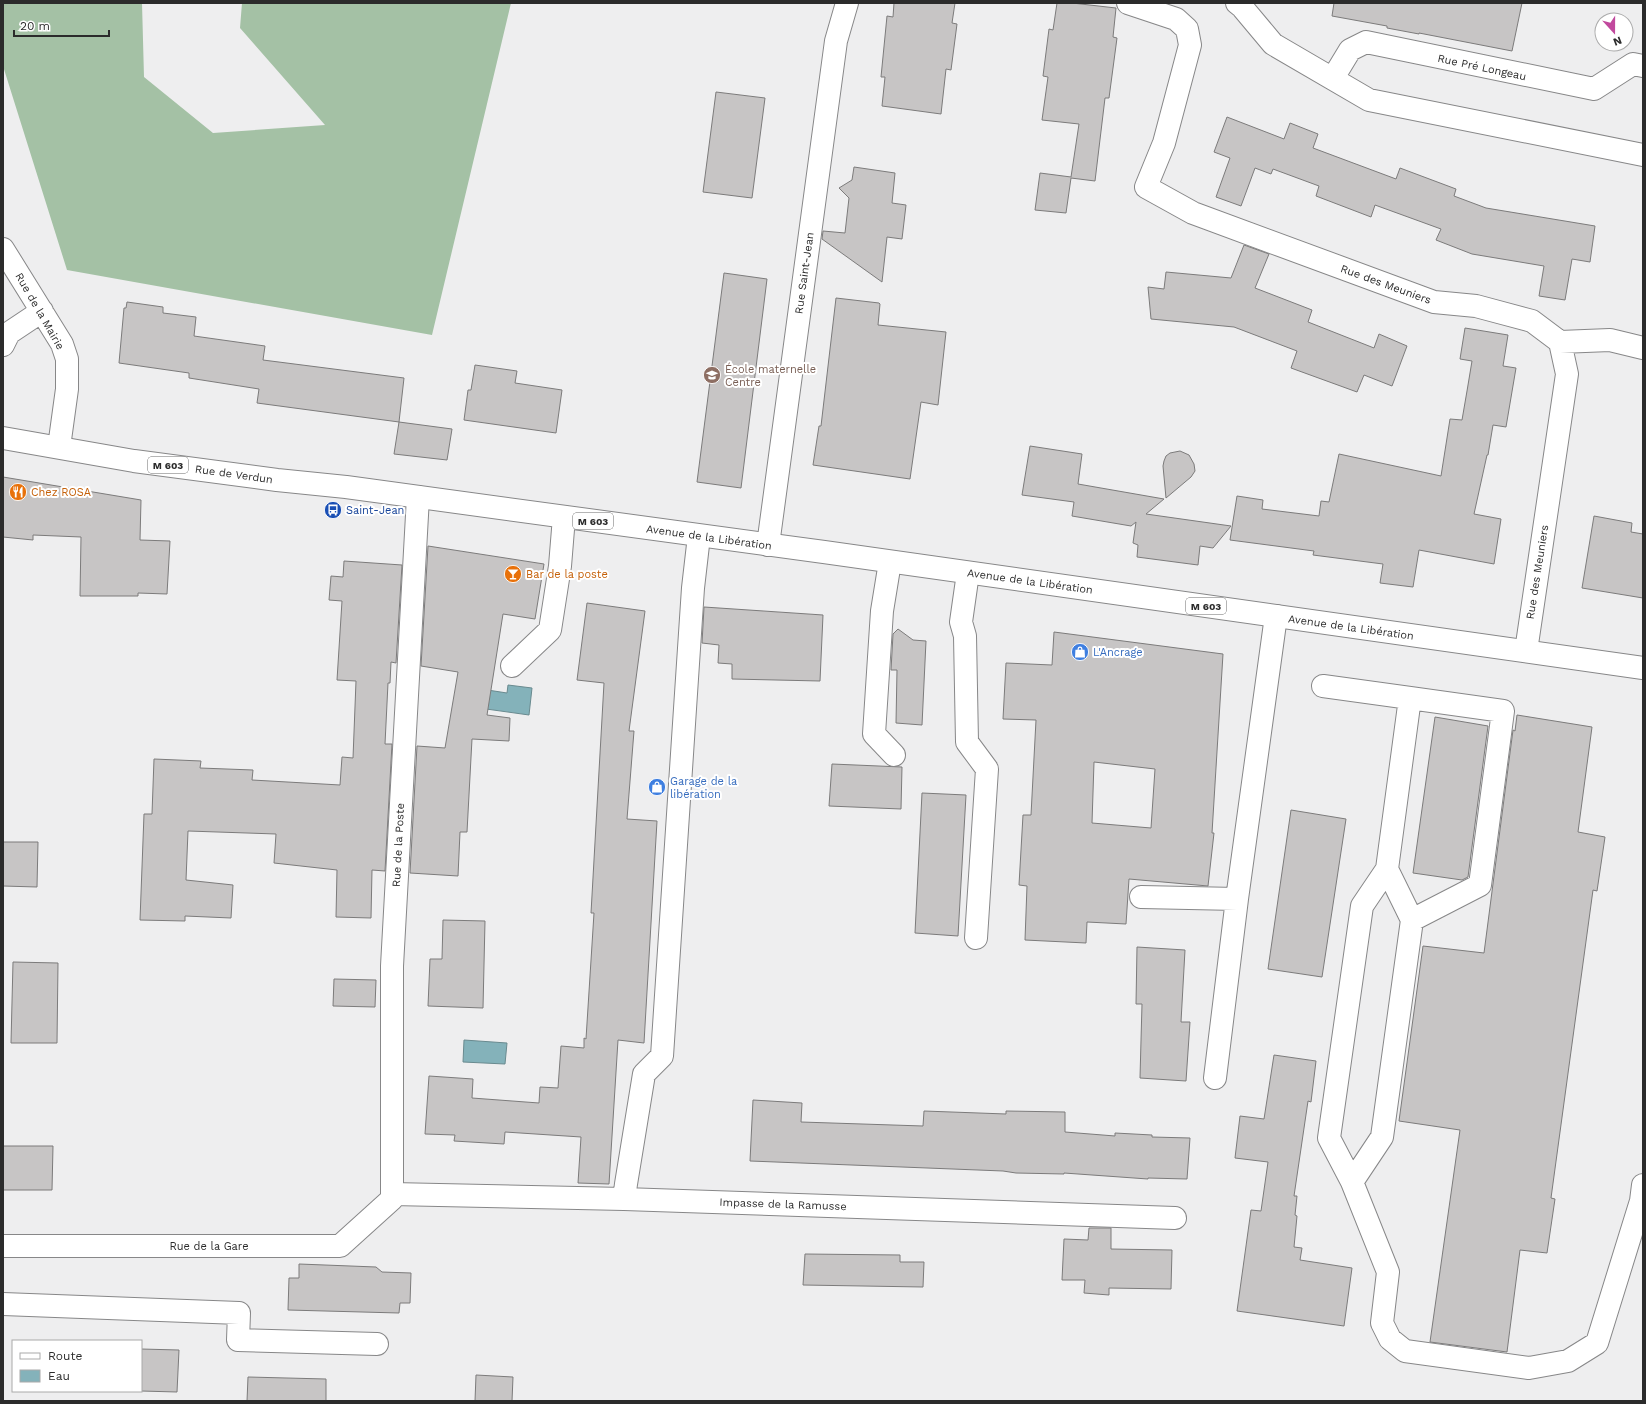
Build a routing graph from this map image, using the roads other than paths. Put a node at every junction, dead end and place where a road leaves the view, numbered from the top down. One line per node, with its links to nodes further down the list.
1 (847, 3): 17 (street, Rue Saint-Jean)
2 (1128, 3): 9 (street, Rue des Meuniers)
3 (1237, 3): 5 (street)
4 (1643, 66): 5 (street, Rue Pré Longeau)
5 (1333, 78): 6 (street)
6 (1643, 155)
7 (3, 249): 8 (street, Rue de la Mairie)
8 (42, 311): 10 (street); 13 (street, Rue de la Mairie)
9 (1560, 342): 11 (street); 21 (street, Rue des Meuniers)
10 (3, 345)
11 (1643, 348)
12 (3, 438): 13 (street, Rue de Verdun / M 603)
13 (59, 447): 14 (street, Rue de Verdun / M 603)
14 (418, 497): 15 (street, Avenue de la Libération / M 603); 34 (street, Rue de la Poste)
15 (564, 517): 16 (street, Avenue de la Libération / M 603); 22 (street)
16 (699, 536): 17 (street, Avenue de la Libération / M 603); 36 (street)
17 (768, 545): 18 (street, Avenue de la Libération / M 603)
18 (890, 562): 19 (street, Avenue de la Libération / M 603); 26 (street)
19 (968, 573): 20 (street, Avenue de la Libération / M 603); 31 (street)
20 (1276, 616): 21 (street, Avenue de la Libération / M 603); 29 (street)
21 (1526, 651): 23 (street, Avenue de la Libération / M 603)
22 (512, 666)
23 (1643, 668)
24 (1323, 686): 25 (street)
25 (1410, 698): 27 (street); 30 (street)
26 (894, 755)
27 (1387, 869): 30 (street); 33 (street)
28 (1141, 896): 29 (street)
29 (1238, 899): 32 (street)
30 (1412, 920): 33 (street)
31 (976, 938)
32 (1215, 1078)
33 (1352, 1182): 35 (street)
34 (392, 1194): 36 (street, Impasse de la Ramusse); 38 (street, Rue de la Gare)
35 (1642, 1196)
36 (624, 1199): 37 (street, Impasse de la Ramusse)
37 (1175, 1218)
38 (3, 1246)
39 (3, 1304): 40 (street)
40 (377, 1344)

